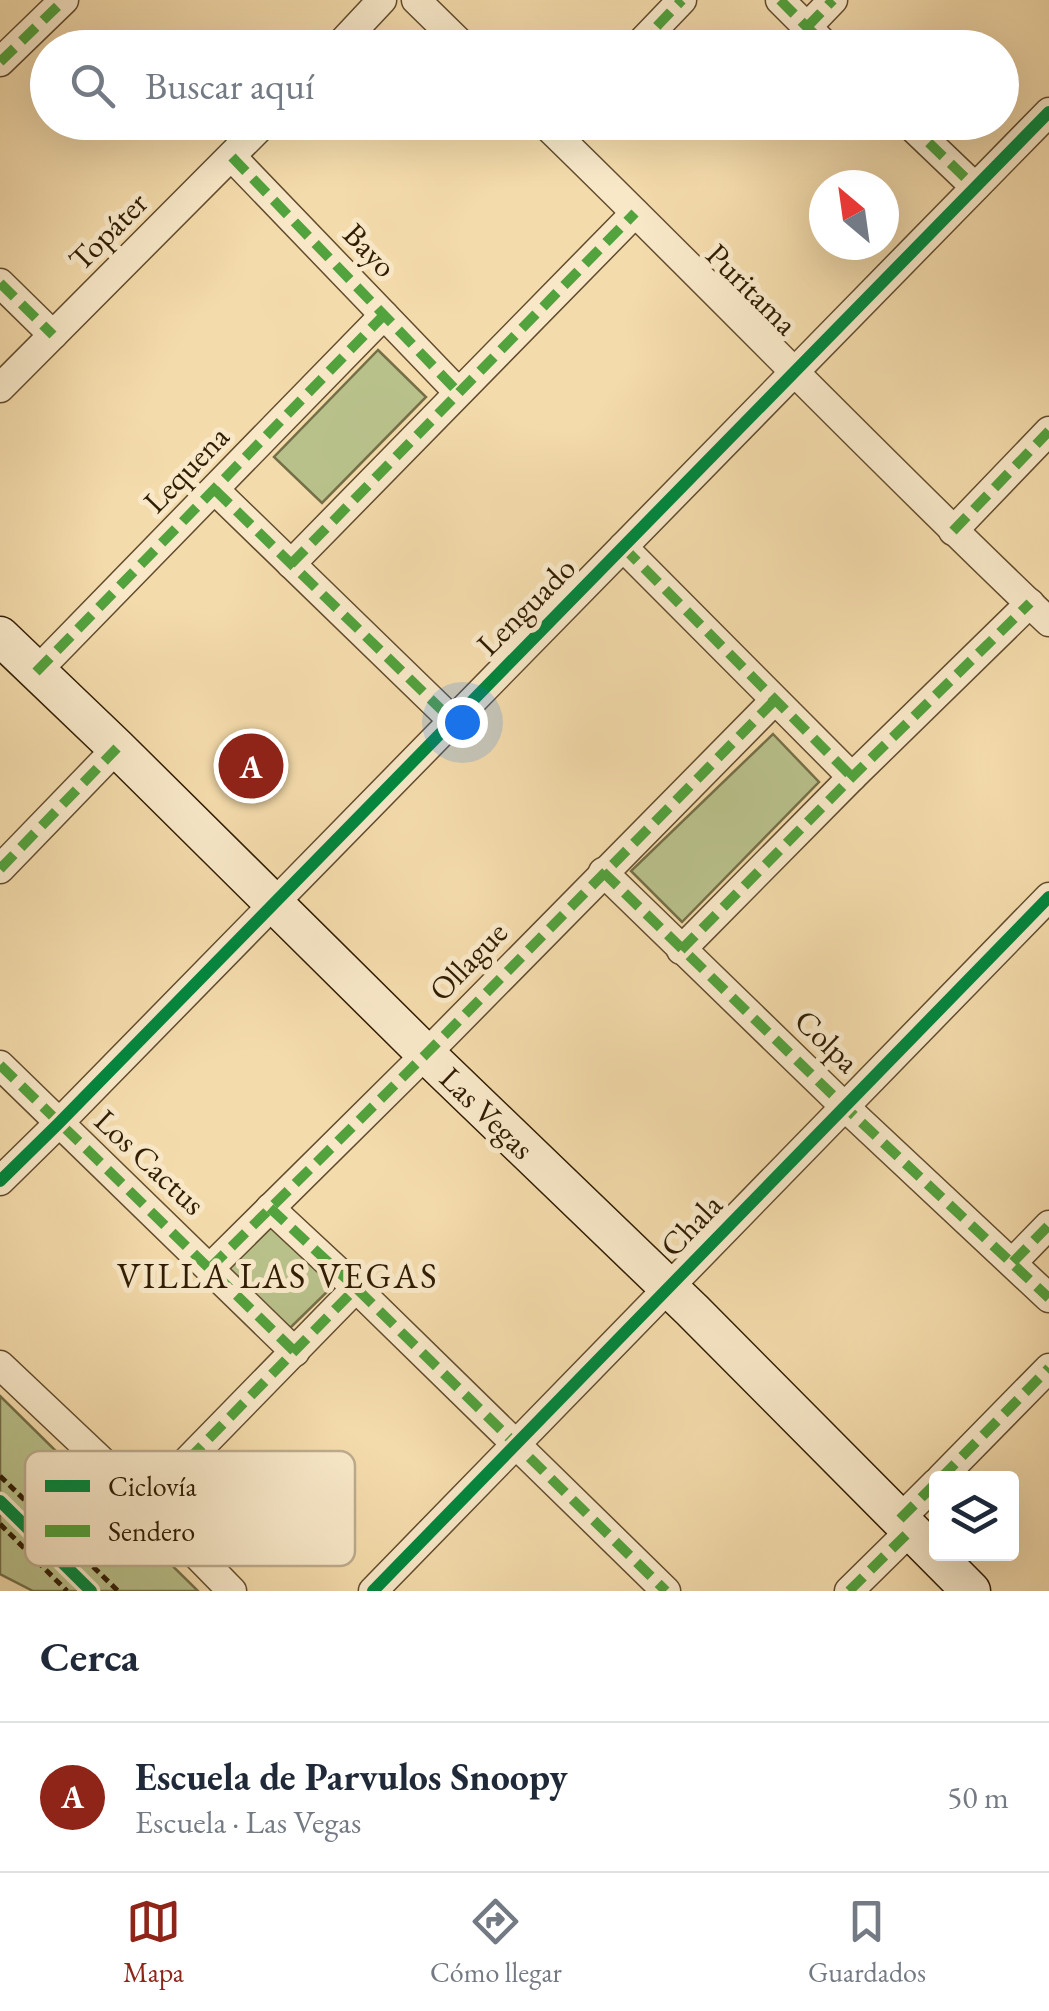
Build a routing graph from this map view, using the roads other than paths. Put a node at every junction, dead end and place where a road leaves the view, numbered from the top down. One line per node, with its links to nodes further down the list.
1 (64, 0): 8 (street)
2 (382, 0): 9 (street)
3 (416, 0): 10 (street)
4 (682, 0): 11 (street)
5 (780, 0): 7 (street)
6 (833, 0): 7 (street)
7 (806, 27): 12 (street)
8 (33, 30)
9 (353, 30)
10 (447, 30)
11 (653, 30)
12 (809, 30)
13 (30, 33): 14 (street)
14 (0, 62)
15 (1049, 112): 20 (street, Lenguado)
16 (248, 140): 19 (street, Topáter)
17 (566, 140): 21 (street, Puritama)
18 (926, 140): 20 (street)
19 (232, 157): 23 (street, Bayo); 24 (street, Topáter)
20 (974, 187): 25 (street, Lenguado)
21 (635, 212): 25 (street, Puritama); 27 (street)
22 (0, 282): 24 (street)
23 (384, 315): 27 (street, Bayo); 29 (street, Lequena)
24 (54, 335): 26 (street, Topáter)
25 (794, 370): 30 (street, Puritama); 31 (street, Lenguado)
26 (0, 388)
27 (458, 392): 32 (street)
28 (1049, 432): 30 (street)
29 (215, 490): 32 (street); 35 (street, Lequena)
30 (953, 531): 33 (street, Puritama)
31 (623, 547): 36 (street); 37 (street, Lenguado)
32 (291, 564): 37 (street)
33 (1039, 612): 39 (street)
34 (0, 636): 35 (main road, Las Vegas)
35 (36, 672): 38 (main road, Las Vegas)
36 (774, 700): 39 (street); 41 (street, Ollague)
37 (452, 720): 43 (street, Lenguado)
38 (117, 748): 40 (street); 43 (main road, Las Vegas)
39 (852, 778): 44 (street)
40 (0, 869)
41 (604, 872): 44 (street, Colpa); 45 (street, Ollague)
42 (1049, 897): 47 (street, Chala)
43 (272, 904): 45 (main road, Las Vegas); 48 (street, Lenguado)
44 (681, 950): 47 (street, Colpa)
45 (426, 1054): 50 (street, Ollague); 55 (main road, Las Vegas)
46 (0, 1065): 48 (street, Los Cactus)
47 (845, 1107): 52 (street, Colpa); 55 (street, Chala)
48 (58, 1124): 49 (street, Lenguado); 53 (street, Los Cactus)
49 (0, 1181)
50 (270, 1208): 53 (street, Ollague); 54 (street)
51 (1049, 1225): 52 (street)
52 (1013, 1262): 56 (street, Colpa)
53 (210, 1268): 57 (street, Los Cactus)
54 (356, 1288): 57 (street); 60 (street)
55 (668, 1288): 60 (street, Chala); 65 (main road, Las Vegas)
56 (1049, 1298)
57 (294, 1352): 62 (street)
58 (0, 1365): 61 (street)
59 (1049, 1368): 63 (street)
60 (516, 1444): 68 (street, Chala); 69 (street)
61 (91, 1451)
62 (197, 1451)
63 (948, 1471)
64 (929, 1493): 65 (street)
65 (906, 1525): 70 (street); 71 (main road, Las Vegas)
66 (208, 1566): 67 (street)
67 (232, 1591)
68 (373, 1591)
69 (666, 1591)
70 (849, 1591)
71 (971, 1591)

